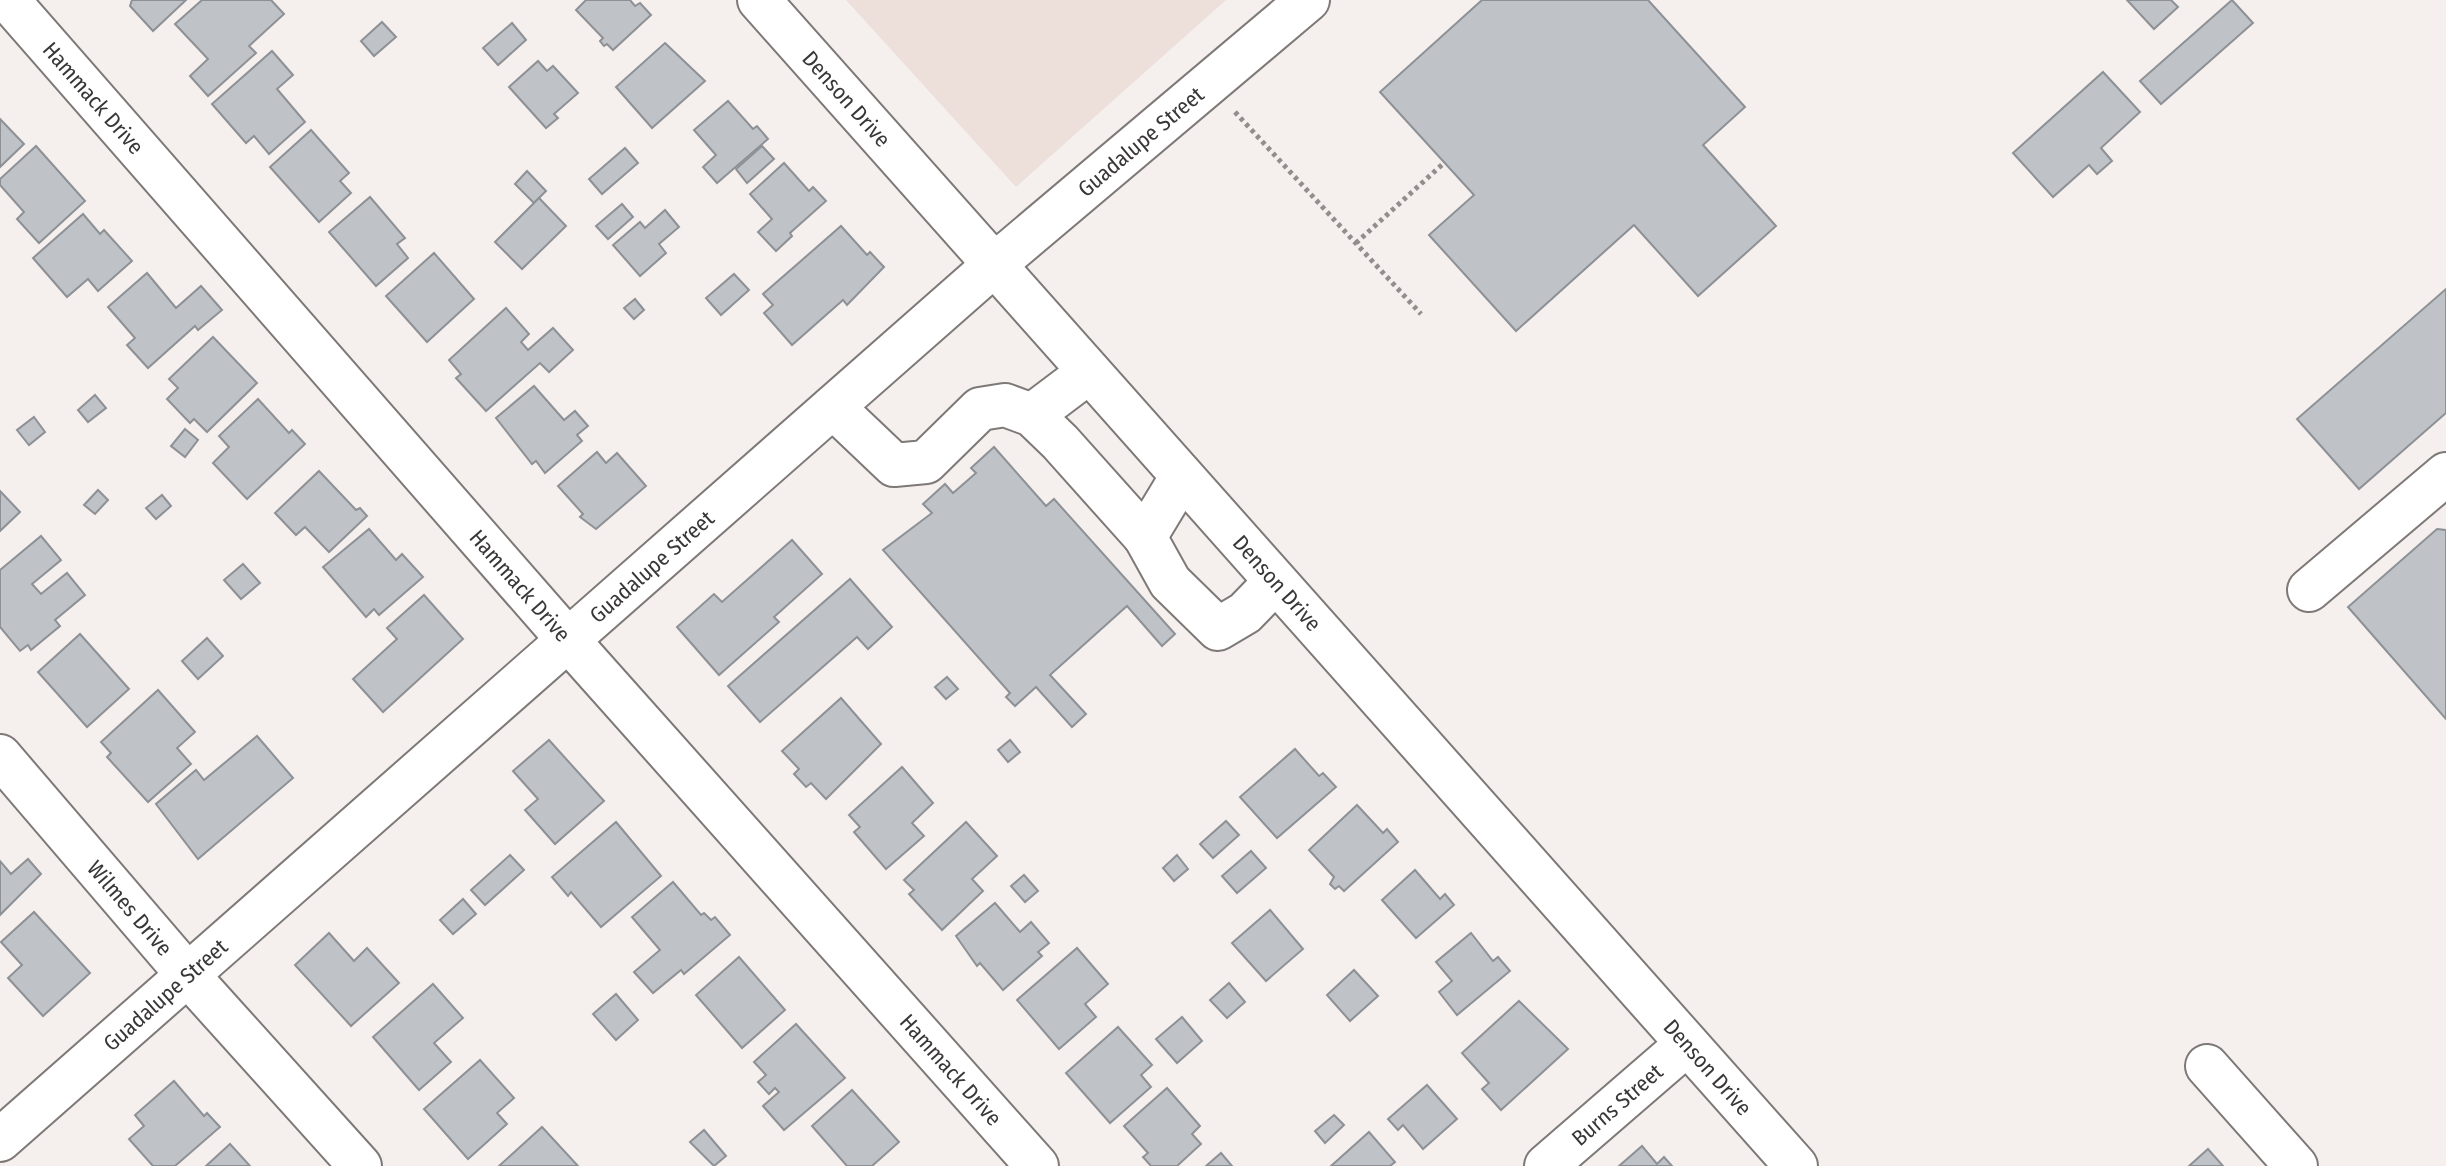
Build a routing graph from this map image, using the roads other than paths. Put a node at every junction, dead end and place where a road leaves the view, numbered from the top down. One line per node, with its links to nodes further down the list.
1 (8, 0): 13 (street, Hammack Drive)
2 (759, 0): 4 (street, Denson Drive)
3 (1308, 0): 4 (street, Guadalupe Street)
4 (994, 265): 5 (street, Denson Drive); 6 (street, Guadalupe Street)
5 (1089, 372): 7 (street); 9 (street, Denson Drive)
6 (833, 407): 7 (street); 13 (street, Guadalupe Street)
7 (1032, 415): 10 (street)
8 (2446, 474): 12 (street)
9 (1182, 476): 10 (street); 11 (street, Denson Drive)
10 (1145, 537): 11 (street)
11 (1275, 582): 16 (street, Denson Drive)
12 (2309, 590)
13 (568, 640): 15 (street, Guadalupe Street); 20 (street, Hammack Drive)
14 (0, 756): 15 (street, Wilmes Drive)
15 (186, 973): 18 (street, Guadalupe Street); 19 (street, Wilmes Drive)
16 (1687, 1044): 21 (street, Burns Street); 22 (street, Denson Drive)
17 (2207, 1066): 23 (street)
18 (0, 1140)
19 (360, 1166)
20 (1037, 1166)
21 (1546, 1166)
22 (1796, 1166)
23 (2296, 1166)

